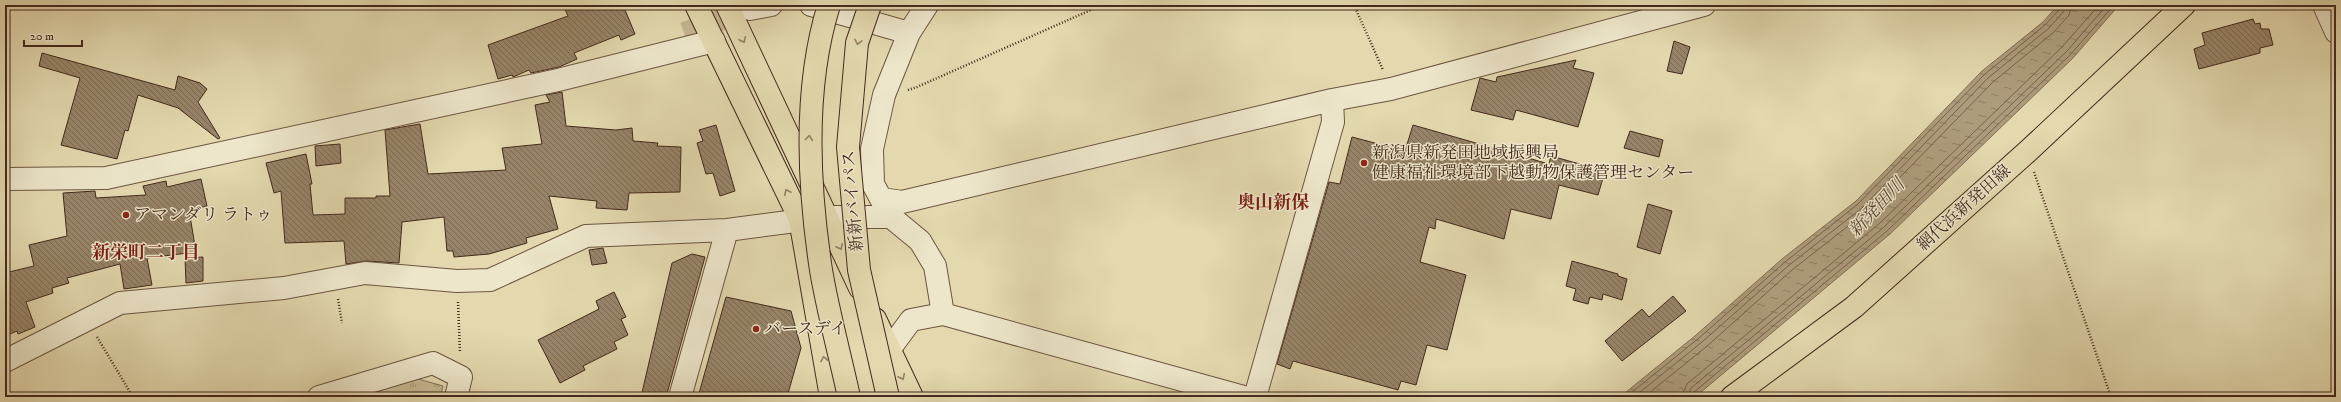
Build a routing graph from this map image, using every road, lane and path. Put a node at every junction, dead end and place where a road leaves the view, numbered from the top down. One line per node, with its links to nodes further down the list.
1 (696, 5): 17 (main road)
2 (727, 5): 25 (main road, one-way to 25)
3 (771, 5): 13 (street)
4 (811, 5): 16 (street)
5 (829, 5): 40 (main road, one-way to 5, bridge)
6 (870, 5): 41 (main road, 新新バイパス, one-way to 41, bridge)
7 (927, 5): 16 (street)
8 (1102, 5): 20 (path)
9 (1354, 5): 19 (path)
10 (1704, 5): 19 (street)
11 (2184, 5): 22 (main road, 網代浜新発田線)
12 (2324, 5): 14 (street)
13 (750, 9)
14 (2336, 32)
15 (684, 33): 18 (street)
16 (909, 33): 20 (street)
17 (714, 41): 18 (street); 26 (main road, one-way to 17)
18 (558, 80): 23 (street)
19 (1391, 89): 21 (street)
20 (884, 95): 24 (street)
21 (1332, 100): 24 (street); 44 (street)
22 (2027, 152): 45 (main road, 網代浜新発田線); 46 (path)
23 (5, 179)
24 (886, 208): 25 (street); 30 (street)
25 (826, 217): 26 (street); 33 (main road, one-way to 33)
26 (800, 219): 27 (street); 39 (main road, one-way to 26)
27 (727, 230): 29 (street); 38 (street)
28 (335, 278): 29 (street); 31 (street); 32 (path)
29 (457, 281): 35 (path)
30 (944, 314): 33 (street); 43 (street)
31 (86, 319): 34 (street); 36 (path)
32 (342, 323)
33 (890, 350): 42 (main road, one-way to 42)
34 (5, 361)
35 (458, 387): 37 (street)
36 (133, 397)
37 (319, 397)
38 (680, 397)
39 (831, 397)
40 (849, 397)
41 (888, 397)
42 (912, 397)
43 (1244, 397)
44 (1255, 397)
45 (1732, 397)
46 (2111, 397)

